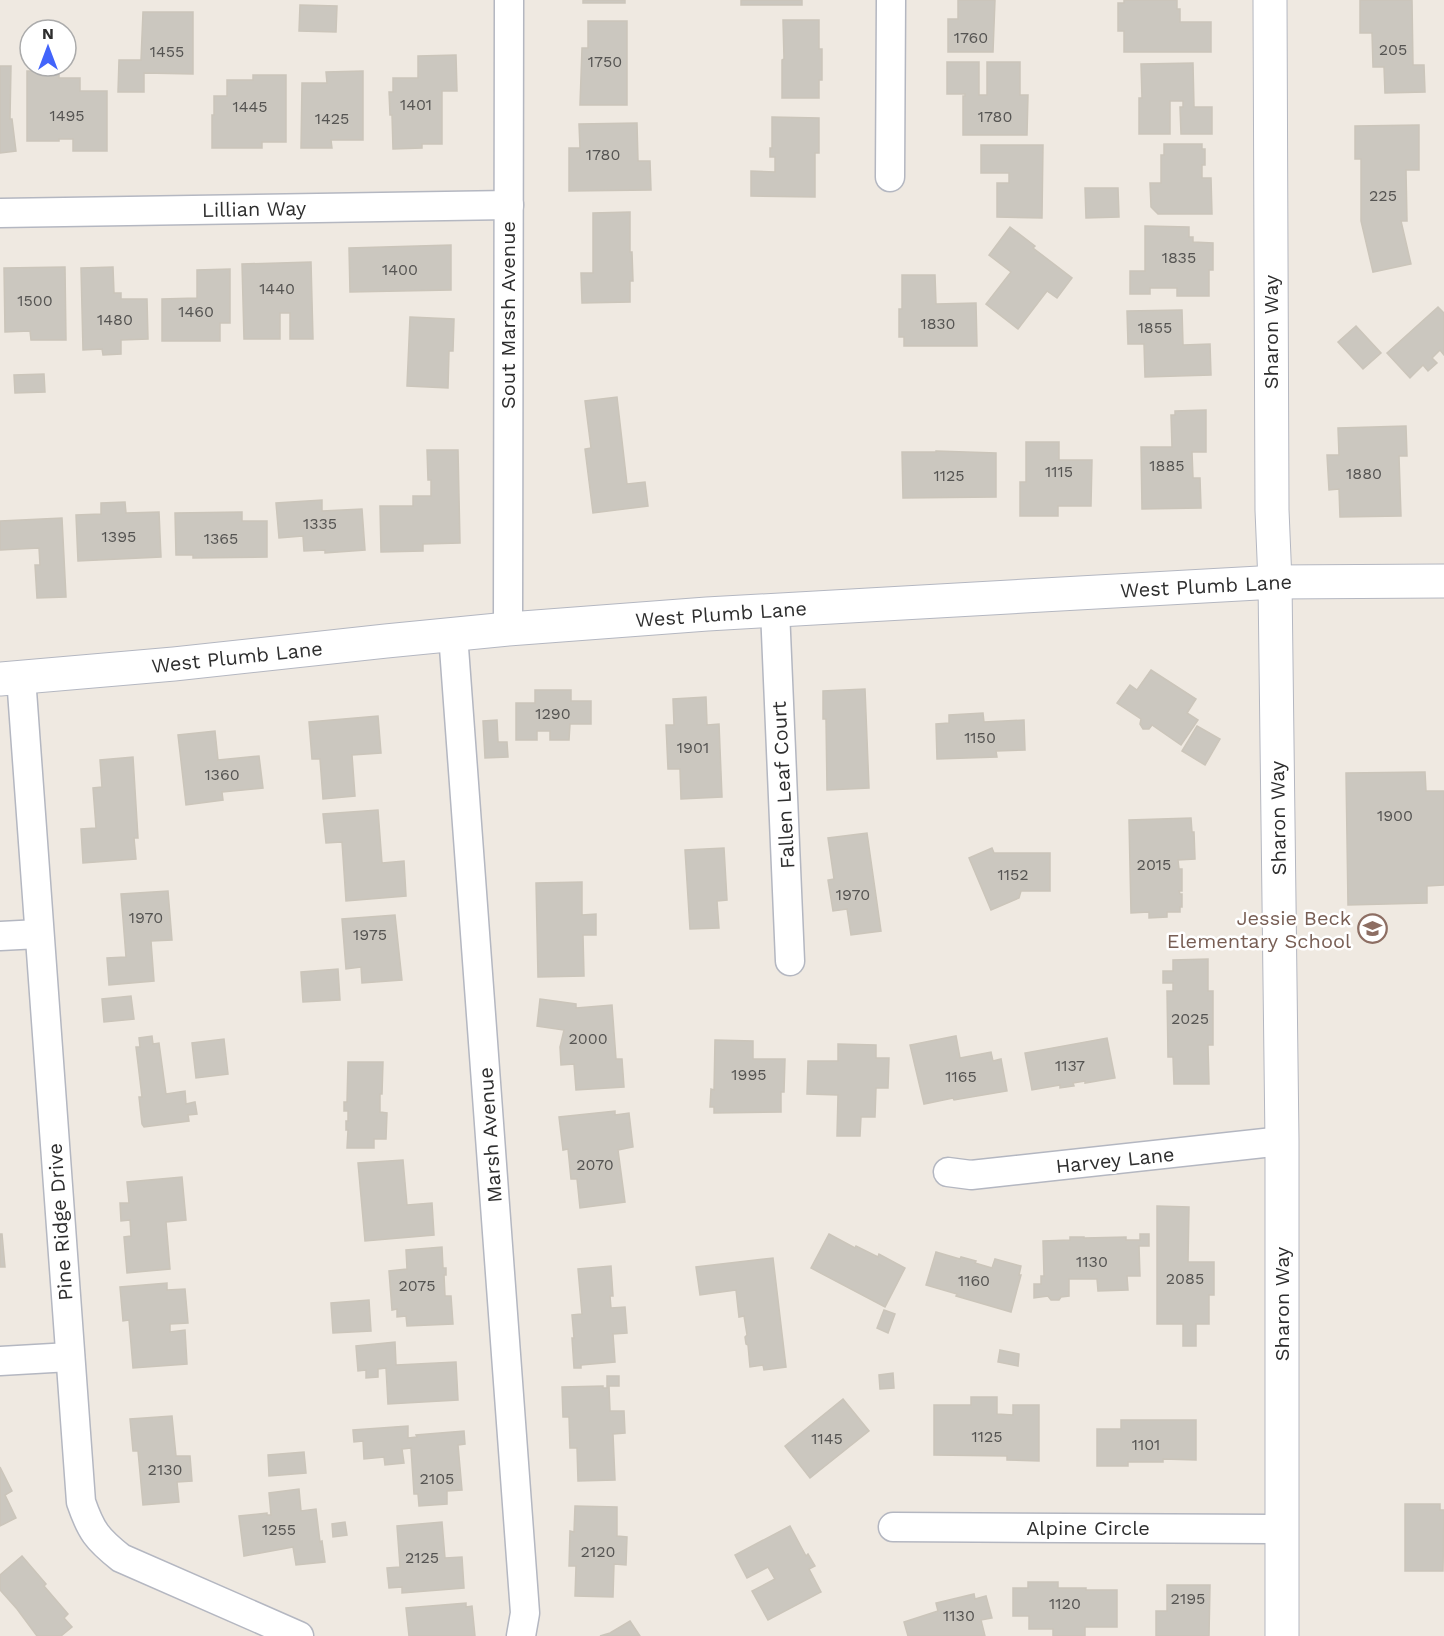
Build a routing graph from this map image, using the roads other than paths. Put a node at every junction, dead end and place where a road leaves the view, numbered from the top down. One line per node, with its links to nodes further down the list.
1 (509, 0): 5 (street, Sout Marsh Avenue)
2 (891, 0): 4 (street)
3 (1270, 0): 8 (street, Sharon Way)
4 (890, 177)
5 (509, 205): 6 (street, Lillian Way); 10 (street, Sout Marsh Avenue)
6 (0, 213)
7 (1444, 581): 8 (street, West Plumb Lane)
8 (1275, 582): 9 (street, West Plumb Lane); 16 (street, Sharon Way)
9 (775, 610): 10 (street, West Plumb Lane); 15 (street, Fallen Leaf Court)
10 (508, 629): 11 (street, West Plumb Lane)
11 (453, 634): 12 (street, West Plumb Lane); 23 (street, Marsh Avenue)
12 (11, 678): 13 (street, Pine Ridge Drive)
13 (39, 934): 14 (street); 18 (street, Pine Ridge Drive)
14 (0, 936)
15 (790, 961)
16 (1282, 1142): 17 (street, Harvey Lane); 21 (street, Sharon Way)
17 (948, 1172)
18 (70, 1357): 19 (street); 22 (street, Pine Ridge Drive)
19 (0, 1361)
20 (893, 1527): 21 (street, Alpine Circle)
21 (1282, 1529): 24 (street, Sharon Way)
22 (299, 1636)
23 (521, 1636)
24 (1282, 1636)

